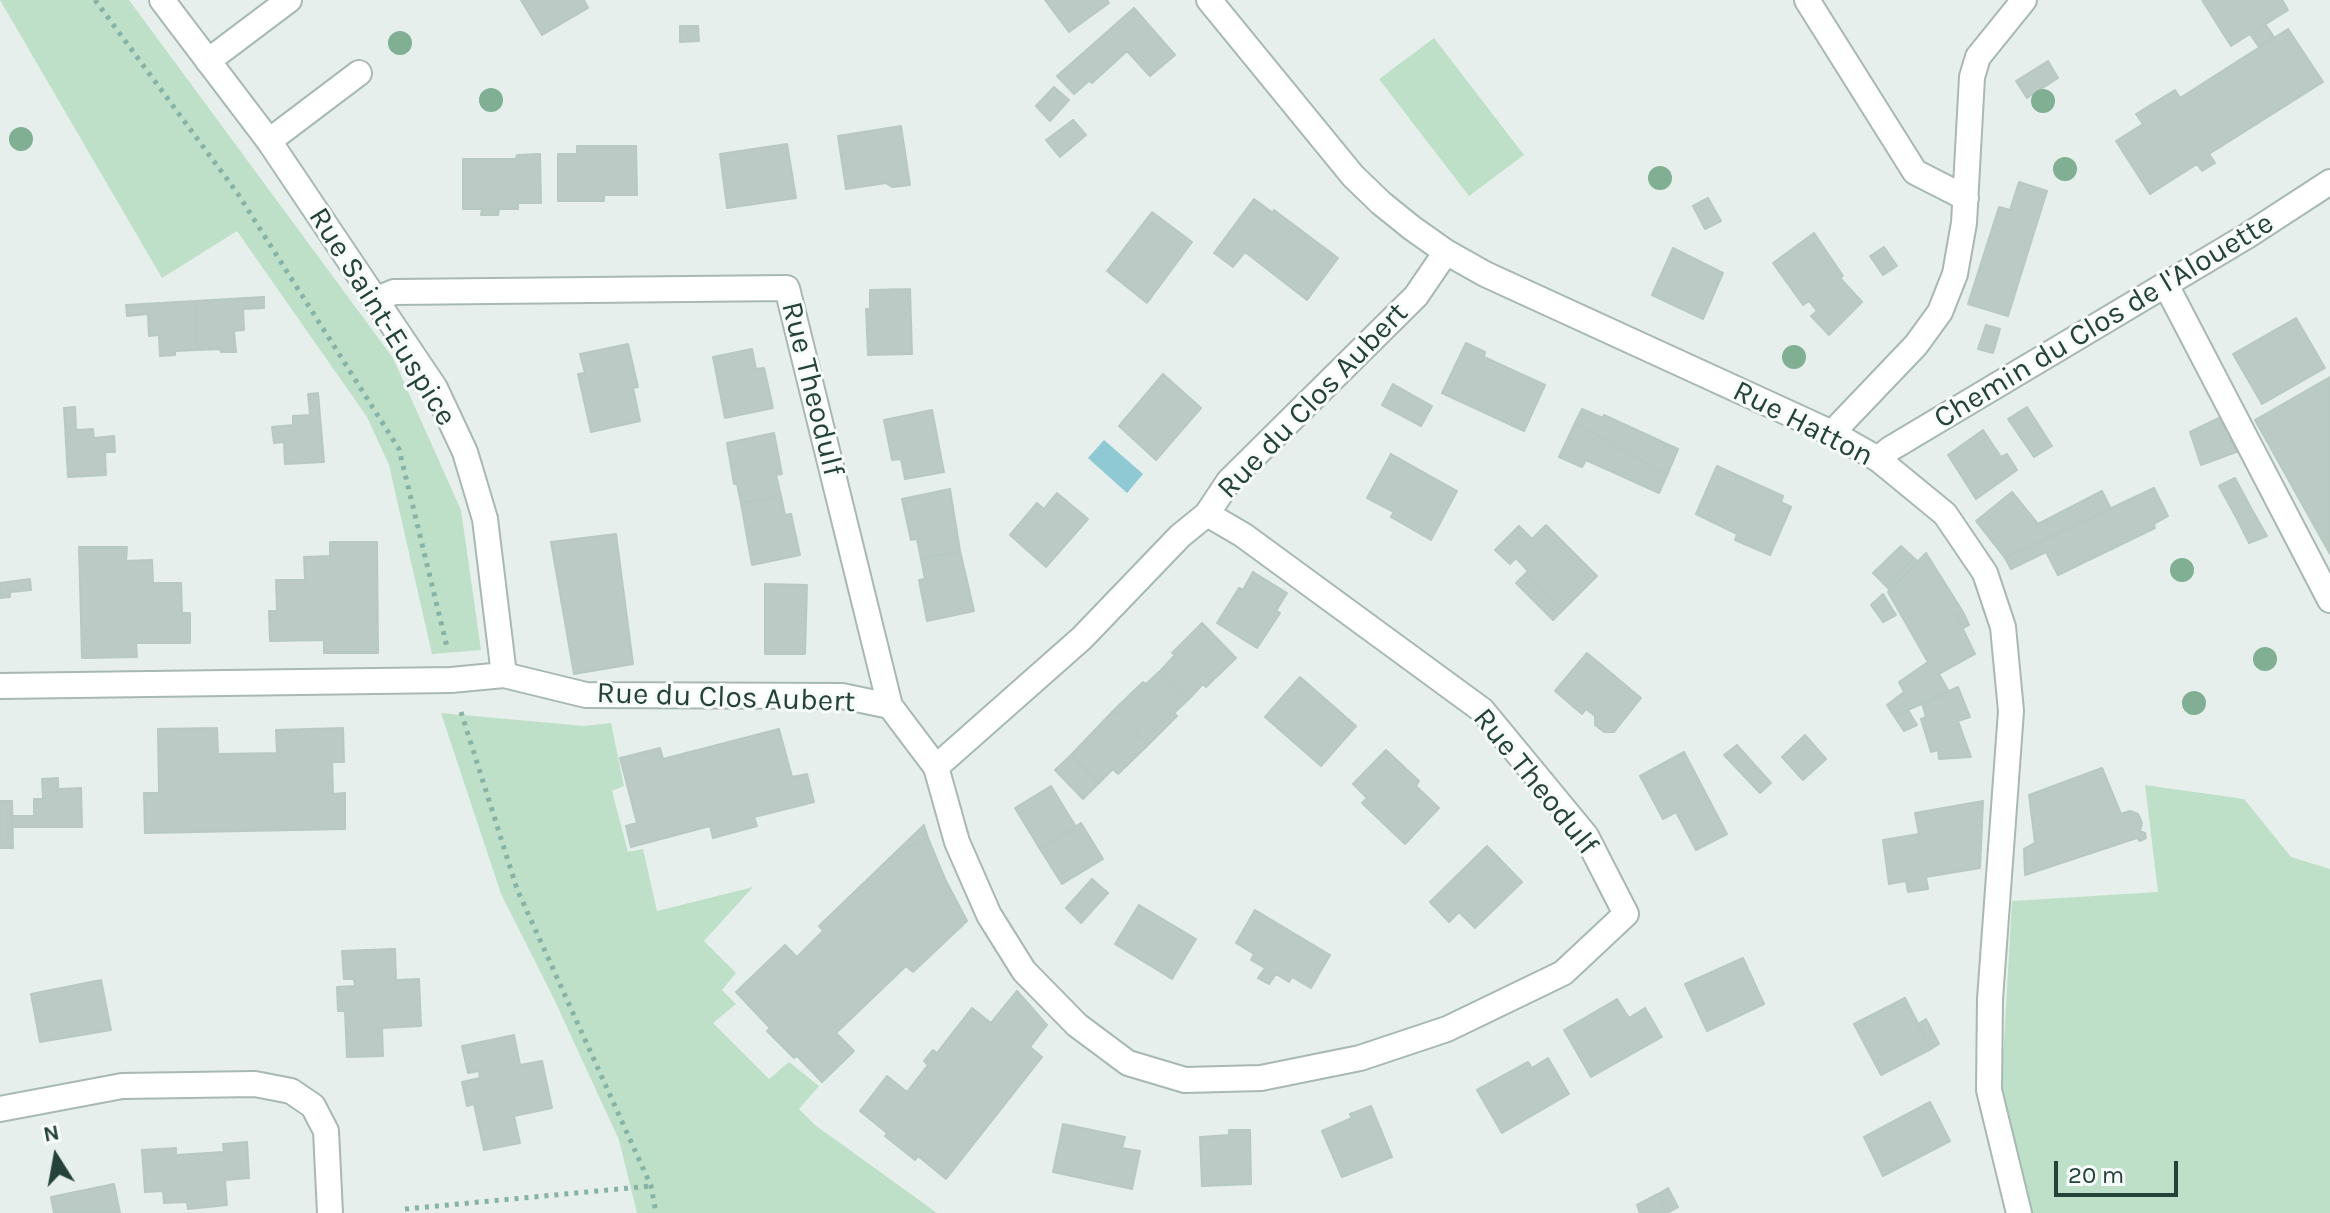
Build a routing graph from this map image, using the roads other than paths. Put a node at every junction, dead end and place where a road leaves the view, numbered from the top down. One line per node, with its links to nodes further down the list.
1 (162, 0): 6 (street, Rue Saint-Euspice)
2 (289, 0): 6 (street)
3 (1209, 0): 11 (street, Rue Hatton)
4 (1807, 0): 10 (street)
5 (2024, 0): 10 (street)
6 (208, 61): 8 (street, Rue Saint-Euspice)
7 (359, 73): 8 (street)
8 (269, 141): 13 (street, Rue Saint-Euspice)
9 (2330, 182): 12 (street, Chemin du Clos de l'Alouette)
10 (1966, 198): 14 (street)
11 (1446, 252): 14 (street, Rue Hatton); 16 (street, Rue du Clos Aubert)
12 (2166, 285): 15 (street, Chemin du Clos de l'Alouette); 17 (street)
13 (375, 300): 18 (street, Rue Saint-Euspice); 20 (street, Rue Theodulf)
14 (1832, 433): 15 (street, Rue Hatton)
15 (1878, 459): 24 (street, Rue Hatton)
16 (1207, 514): 21 (street, Rue du Clos Aubert); 21 (street, Rue Theodulf)
17 (2330, 600)
18 (504, 675): 19 (street, Rue du Clos Aubert); 20 (street, Rue du Clos Aubert)
19 (0, 686)
20 (890, 706): 21 (street, Rue du Clos Aubert)
21 (938, 775)
22 (0, 1109): 23 (street)
23 (330, 1213)
24 (2019, 1213)

